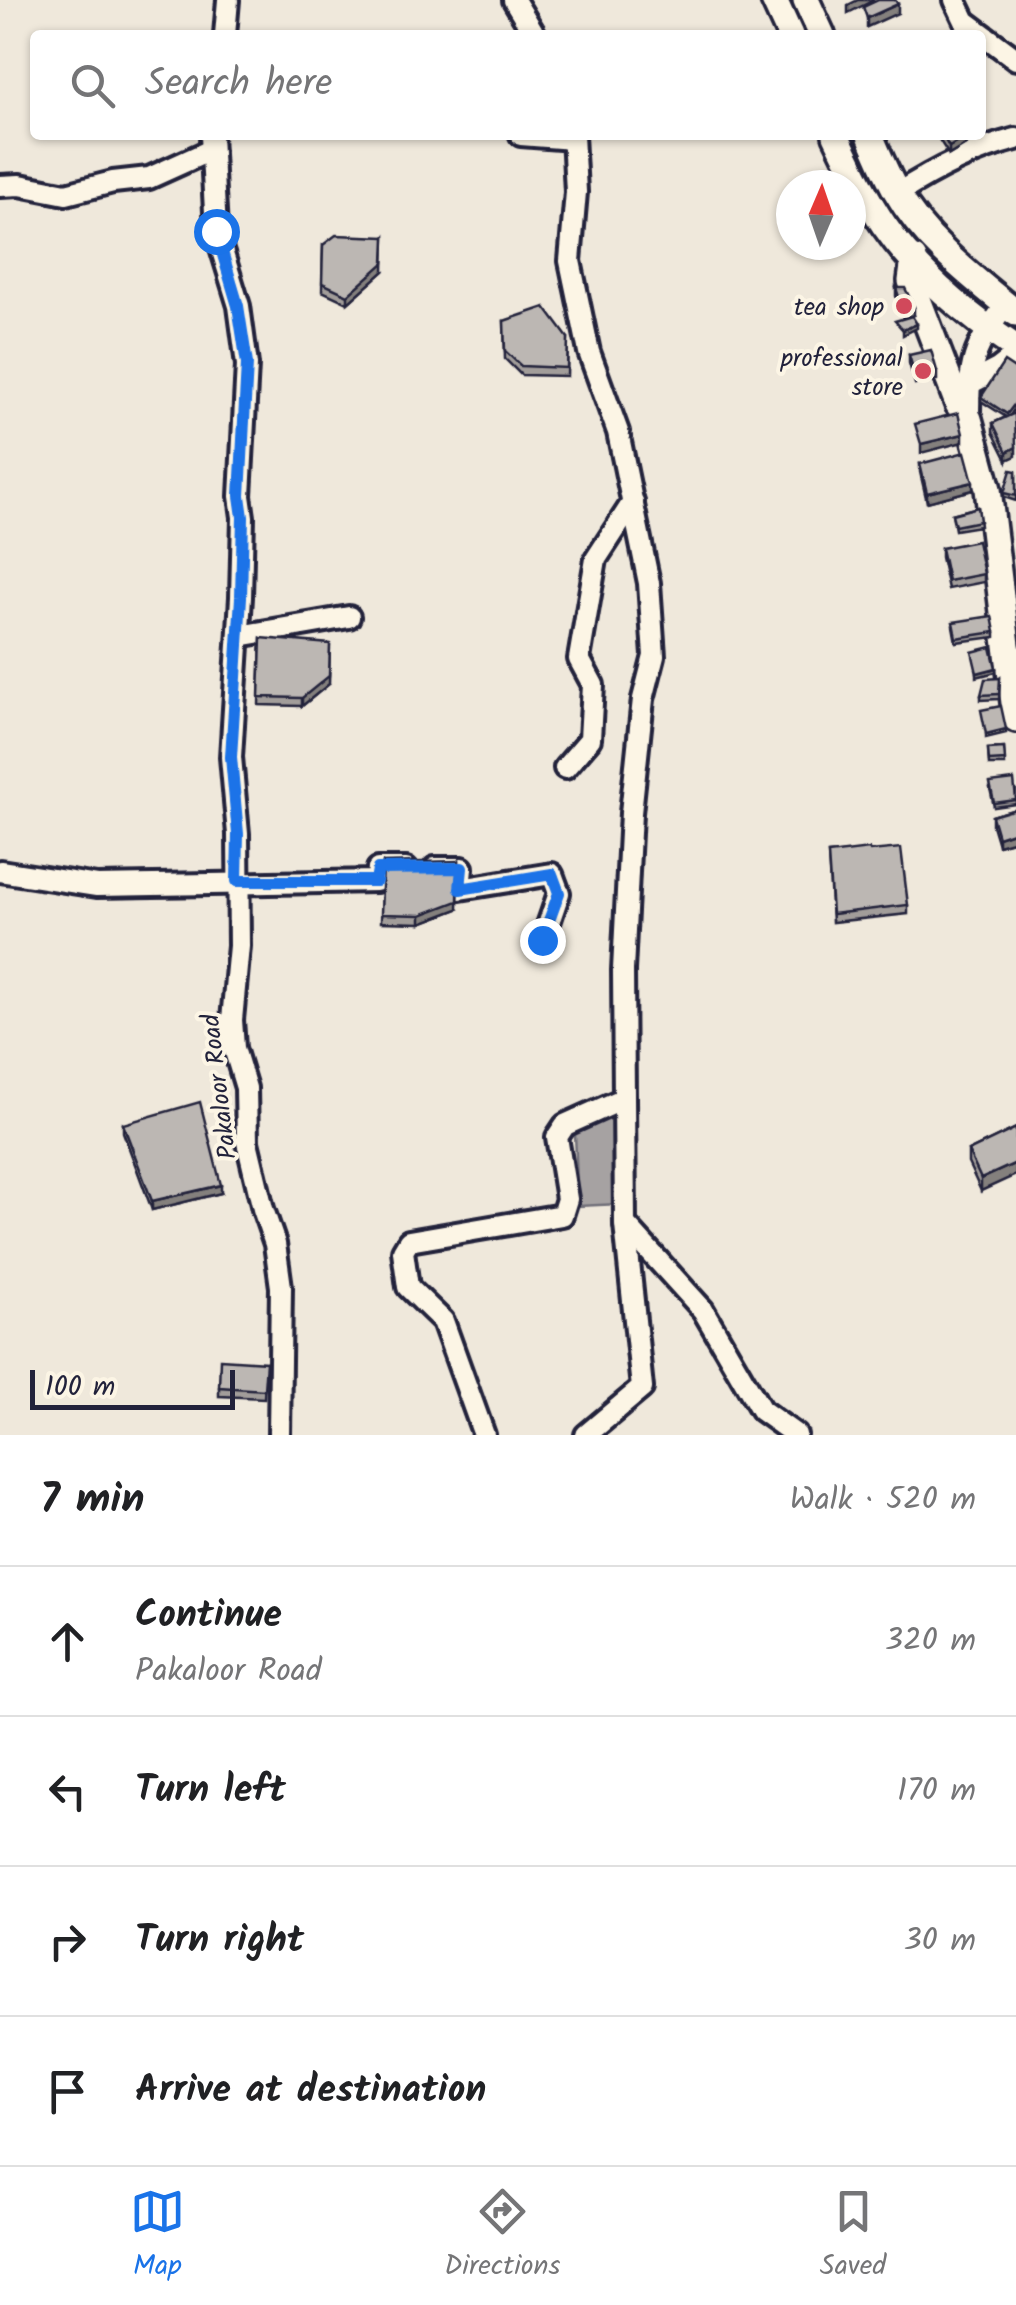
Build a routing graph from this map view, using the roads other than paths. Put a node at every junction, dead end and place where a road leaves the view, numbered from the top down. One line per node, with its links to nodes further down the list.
1 (228, 0): 6 (street)
2 (514, 0): 7 (street)
3 (774, 0): 8 (main road)
4 (806, 0): 9 (main road)
5 (955, 0): 10 (street)
6 (225, 30)
7 (532, 30)
8 (788, 30)
9 (820, 30)
10 (979, 30)
11 (986, 35): 12 (street)
12 (1016, 58)
13 (1016, 139): 19 (street)
14 (573, 140): 26 (street)
15 (838, 140): 20 (main road)
16 (872, 140): 19 (main road)
17 (211, 143): 18 (street); 28 (street, Pakaloor Road)
18 (0, 186)
19 (897, 194): 21 (main road)
20 (914, 260): 22 (main road); 25 (main road)
21 (1011, 309): 22 (street)
22 (988, 328): 23 (main road); 24 (street)
23 (1016, 352): 24 (street)
24 (969, 384): 25 (street)
25 (969, 419): 29 (main road)
26 (632, 502): 30 (street); 34 (street)
27 (349, 617): 28 (street)
28 (238, 636): 32 (street, Pakaloor Road)
29 (1016, 718)
30 (564, 768)
31 (0, 871): 32 (street)
32 (237, 881): 33 (street); 36 (street, Pakaloor Road)
33 (542, 940)
34 (623, 1099): 35 (street); 37 (street)
35 (626, 1224): 38 (street); 39 (street)
36 (280, 1435)
37 (484, 1435)
38 (586, 1435)
39 (796, 1435)

